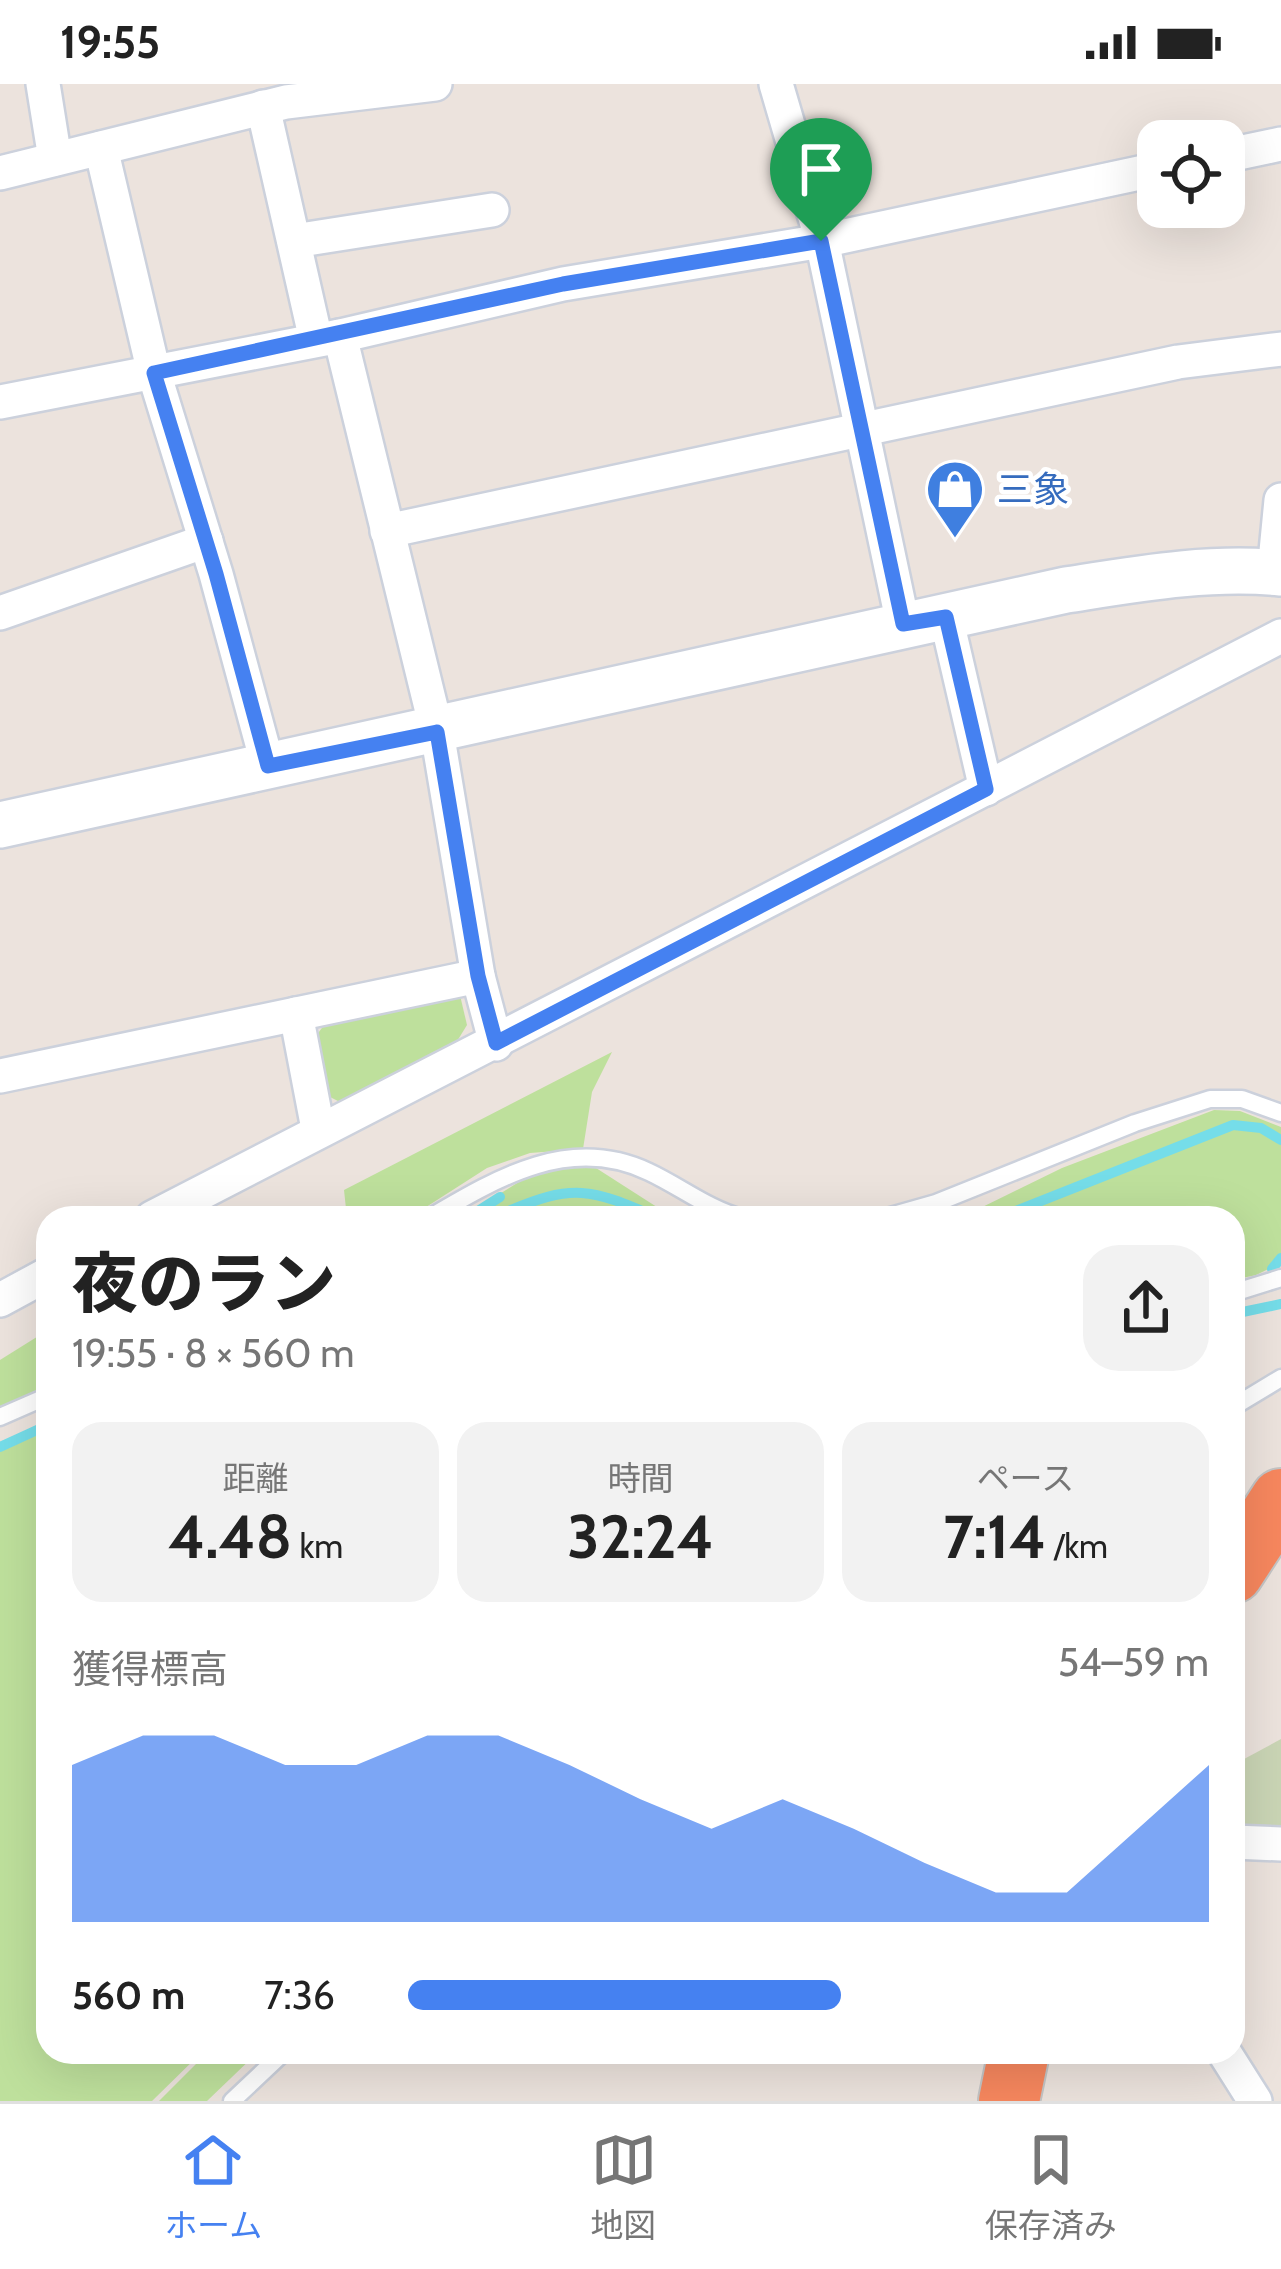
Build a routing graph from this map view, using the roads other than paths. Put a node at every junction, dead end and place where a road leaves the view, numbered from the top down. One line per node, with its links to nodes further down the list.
1 (43, 84): 8 (street)
2 (435, 84): 4 (street)
3 (776, 84): 12 (street)
4 (277, 97): 6 (street); 13 (street)
5 (1281, 144): 7 (street)
6 (100, 148): 8 (street); 16 (street)
7 (1245, 152)
8 (55, 159): 9 (street)
9 (0, 172)
10 (1137, 173): 12 (street)
11 (492, 210): 13 (street)
12 (821, 241): 14 (street); 18 (street)
13 (294, 242): 14 (street)
14 (328, 338): 16 (street); 20 (street)
15 (1281, 349): 18 (street)
16 (154, 373): 17 (street); 21 (street)
17 (0, 402)
18 (862, 431): 20 (street); 24 (street)
19 (1281, 500): 22 (street)
20 (387, 531): 26 (street)
21 (206, 541): 23 (street); 27 (street)
22 (1277, 573): 24 (street)
23 (0, 613)
24 (925, 620): 26 (street); 28 (street)
25 (1281, 636): 28 (street)
26 (437, 732): 27 (street); 30 (street)
27 (268, 766): 29 (street)
28 (986, 789): 32 (street)
29 (0, 825)
30 (478, 976): 31 (street); 32 (street)
31 (296, 1013): 33 (street); 35 (street)
32 (496, 1043): 35 (street)
33 (0, 1076)
34 (1281, 1113): 39 (lane)
35 (318, 1130): 36 (street)
36 (175, 1206)
37 (451, 1206): 38 (lane)
38 (709, 1206)
39 (925, 1206)
40 (1281, 1278): 42 (lane)
41 (36, 1280): 43 (street)
42 (1245, 1289)
43 (0, 1300)
44 (1281, 1378): 45 (lane)
45 (1245, 1400)
46 (36, 1401): 47 (lane)
47 (0, 1417)
48 (1281, 1499): 49 (highway)
49 (1245, 1554)
50 (1245, 1842): 51 (street)
51 (1281, 1844)
52 (271, 2064): 55 (lane)
53 (1017, 2064): 56 (highway)
54 (1232, 2064): 57 (street)
55 (232, 2101)
56 (1009, 2101)
57 (1255, 2101)

